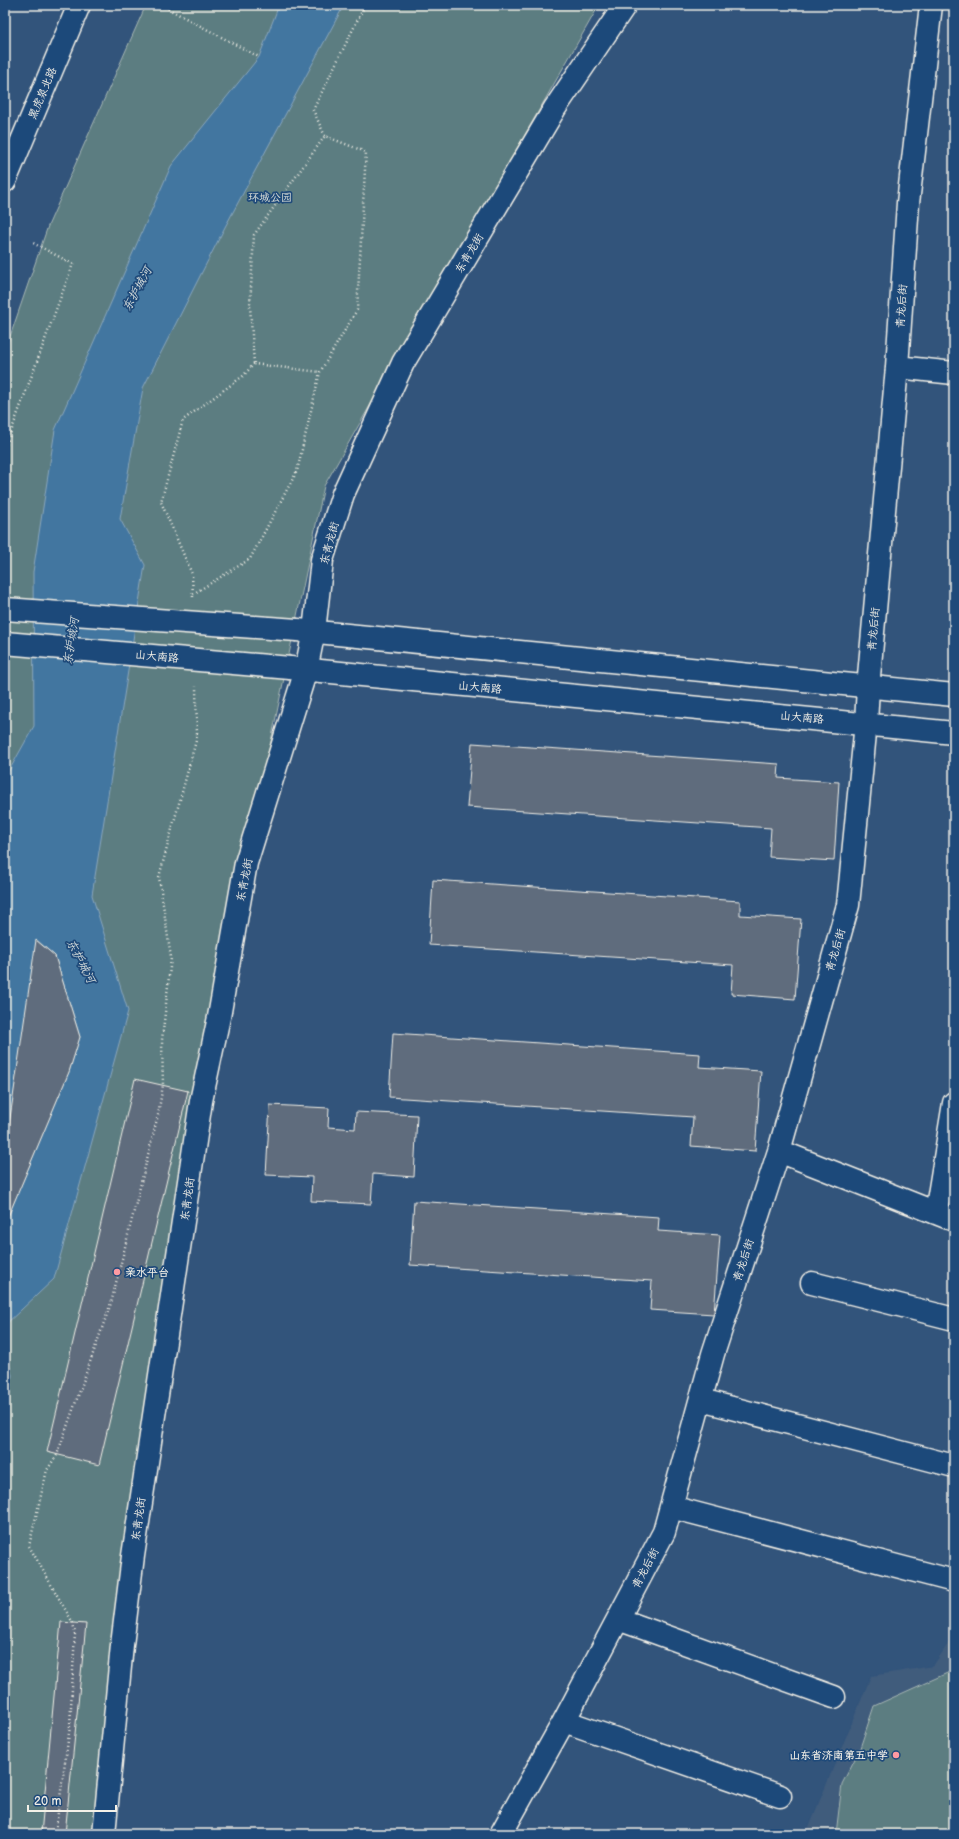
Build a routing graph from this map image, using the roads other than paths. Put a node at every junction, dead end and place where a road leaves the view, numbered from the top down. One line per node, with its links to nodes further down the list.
1 (79, 5): 4 (street, 黑虎泉北路)
2 (625, 5): 8 (street, 东青龙街)
3 (931, 5): 5 (street, 青龙后街)
4 (5, 181)
5 (897, 367): 6 (street); 11 (street, 青龙后街)
6 (954, 373)
7 (5, 608): 8 (street, bridge)
8 (306, 631): 10 (street, 东青龙街); 11 (street)
9 (5, 643): 10 (street, 山大南路, bridge)
10 (298, 669): 13 (street, 山大南路); 28 (street, 东青龙街)
11 (868, 686): 12 (street); 13 (street, 青龙后街)
12 (954, 695)
13 (866, 723): 14 (street, 山大南路); 16 (street, 青龙后街)
14 (954, 733)
15 (954, 1103): 17 (street)
16 (779, 1151): 17 (street); 20 (street, 青龙后街)
17 (945, 1217)
18 (812, 1283): 19 (street)
19 (954, 1319)
20 (701, 1400): 21 (street); 22 (street, 青龙后街)
21 (954, 1466)
22 (671, 1507): 23 (street); 24 (street, 青龙后街)
23 (954, 1581)
24 (618, 1620): 25 (street); 26 (street, 青龙后街)
25 (834, 1697)
26 (564, 1721): 27 (street); 29 (street, 青龙后街)
27 (780, 1796)
28 (104, 1834)
29 (501, 1834)

